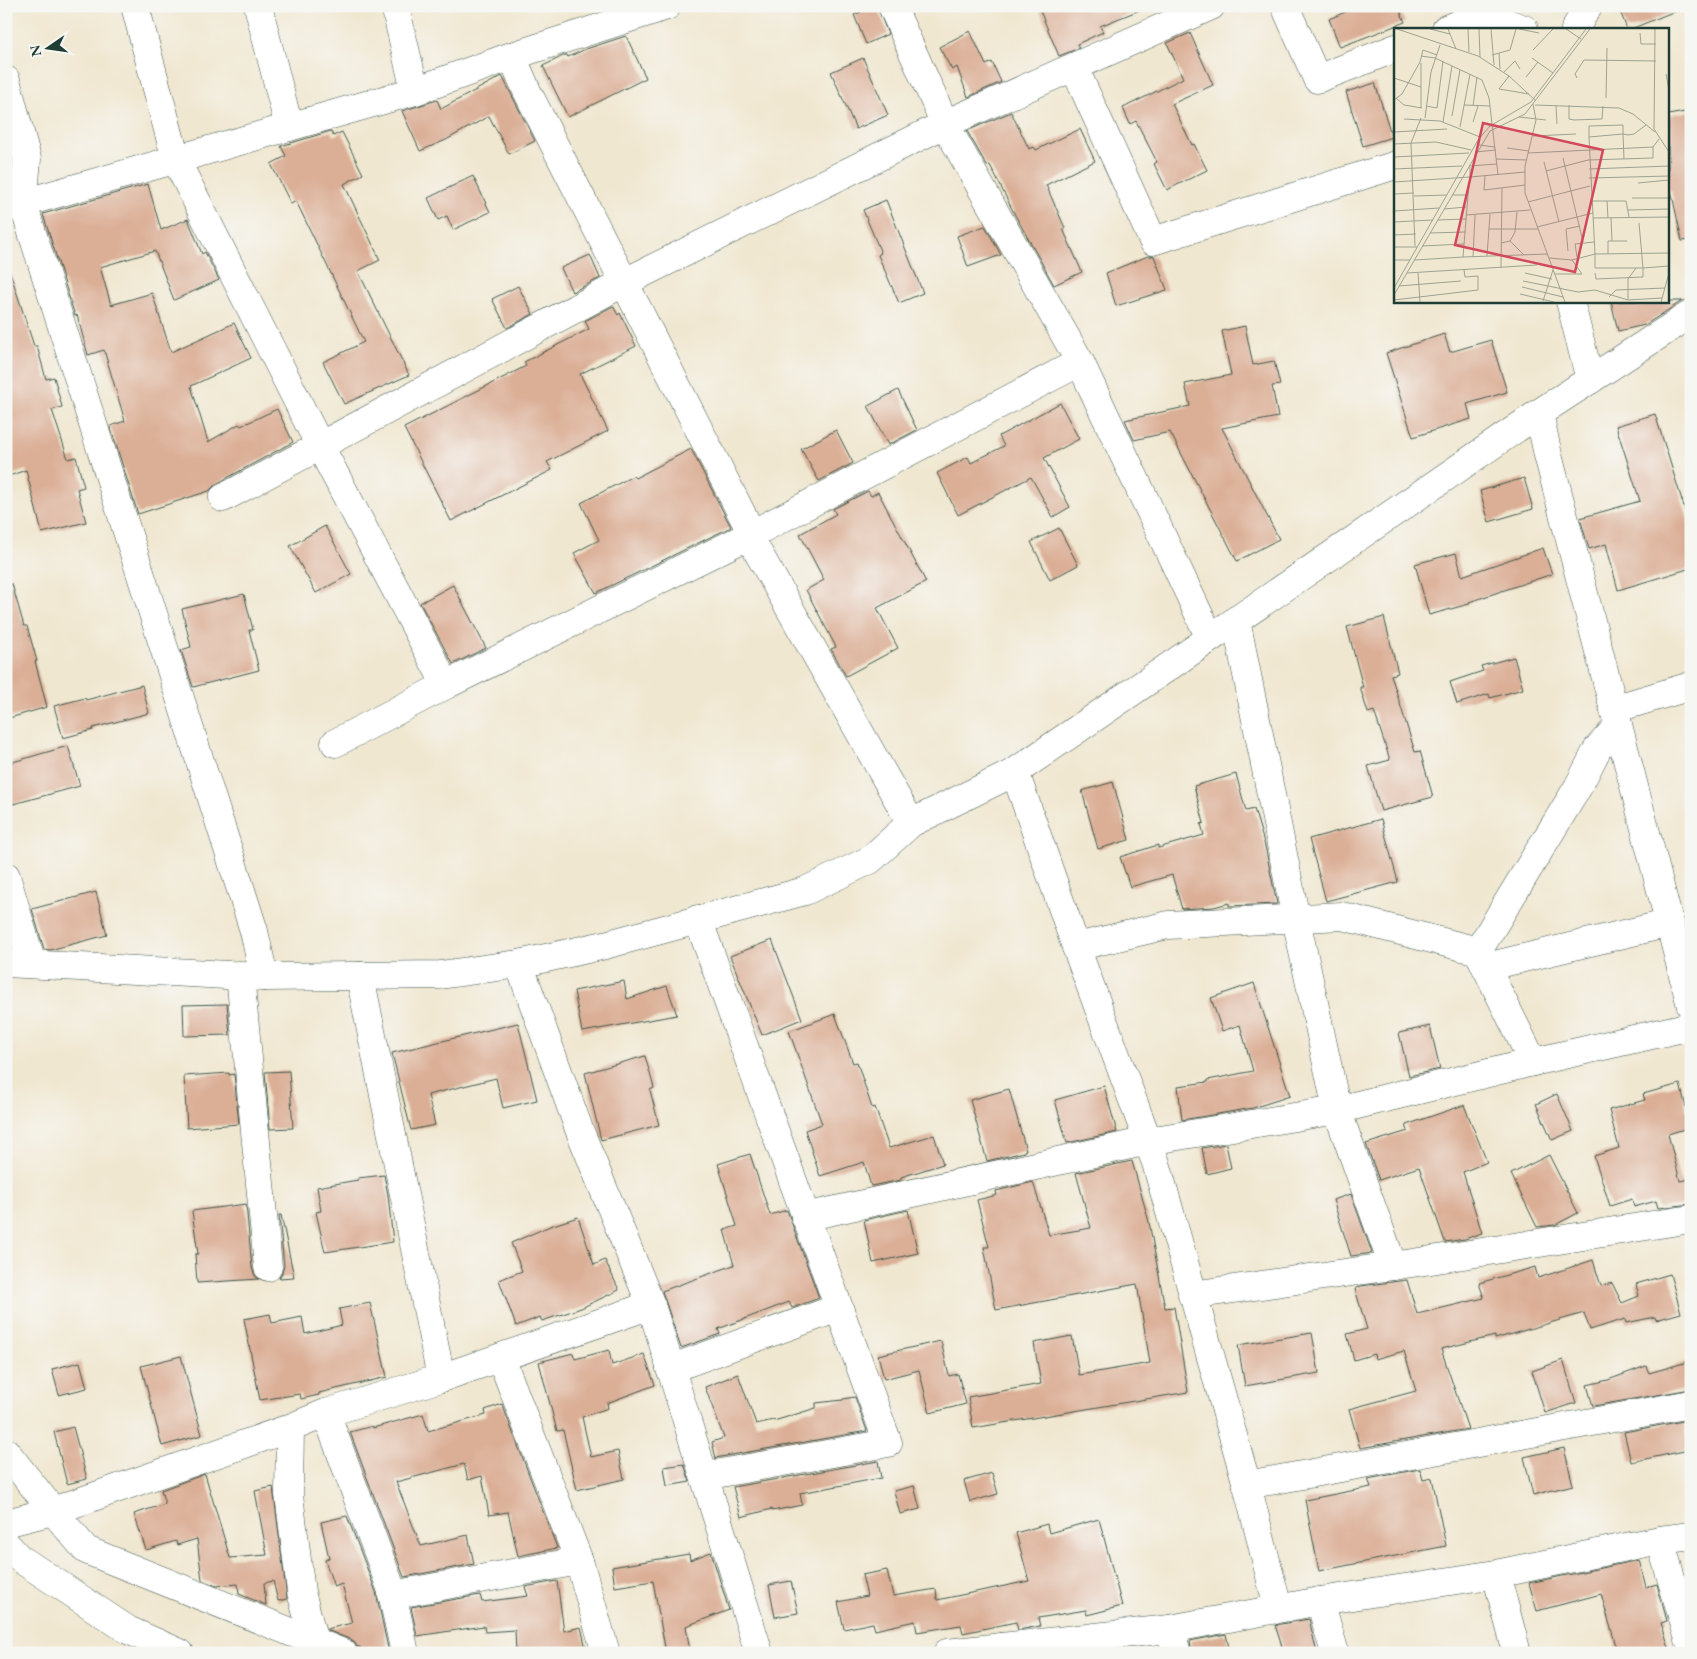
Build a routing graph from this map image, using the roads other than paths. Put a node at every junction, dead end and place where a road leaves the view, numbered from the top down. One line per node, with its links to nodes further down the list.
1 (134, 6): 20 (street)
2 (258, 6): 19 (street)
3 (395, 6): 17 (street)
4 (667, 6): 14 (street)
5 (892, 6): 18 (street)
6 (1211, 6): 15 (street)
7 (1285, 6): 13 (street)
8 (1588, 6): 12 (street)
9 (1481, 10): 10 (street); 11 (street)
10 (1448, 28)
11 (1522, 28)
12 (1576, 28)
13 (1394, 49)
14 (512, 56): 17 (street); 23 (street)
15 (1074, 67): 18 (street); 21 (street)
16 (6, 80): 22 (street)
17 (415, 91): 19 (street)
18 (945, 124): 23 (street); 26 (street)
19 (289, 127): 20 (street)
20 (176, 160): 22 (street); 29 (street)
21 (1394, 166)
22 (15, 206): 48 (street)
23 (623, 283): 29 (street); 31 (street)
24 (1570, 302): 27 (street)
25 (1691, 314): 27 (street)
26 (1080, 362): 31 (street); 33 (street)
27 (1590, 380): 28 (street)
28 (1539, 413): 32 (street); 36 (street)
29 (320, 446): 30 (street); 34 (street)
30 (223, 498)
31 (752, 534): 34 (street); 39 (street)
32 (1236, 620): 33 (street); 42 (street)
33 (1210, 638): 38 (street)
34 (446, 685): 37 (street)
35 (1691, 686): 36 (street)
36 (1616, 717): 43 (street); 45 (street)
37 (335, 743)
38 (1015, 772): 39 (street); 44 (street)
39 (911, 823): 41 (street)
40 (6, 876): 46 (street)
41 (698, 919): 47 (street); 55 (street)
42 (1296, 919): 44 (street); 45 (street); 53 (street)
43 (1670, 923): 45 (street); 50 (street)
44 (1076, 947): 54 (street)
45 (1482, 959): 52 (street)
46 (19, 964): 48 (street)
47 (519, 964): 49 (street); 60 (street)
48 (252, 976): 49 (street); 58 (street)
49 (360, 976): 64 (street)
50 (1691, 1006)
51 (1691, 1026): 52 (street)
52 (1533, 1062): 53 (street)
53 (1337, 1110): 54 (street); 57 (street)
54 (1148, 1141): 55 (street); 59 (street)
55 (805, 1217): 61 (street)
56 (1691, 1219): 57 (street)
57 (1393, 1266): 59 (street)
58 (268, 1267)
59 (1192, 1295): 70 (street)
60 (650, 1305): 62 (street); 63 (street)
61 (838, 1308): 63 (street); 69 (street)
62 (501, 1358): 64 (street); 76 (street)
63 (670, 1369): 69 (street)
64 (441, 1378): 66 (street)
65 (1691, 1404): 70 (street)
66 (326, 1413): 67 (street); 78 (street)
67 (290, 1428): 71 (street); 81 (street)
68 (6, 1452): 71 (street)
69 (704, 1476): 89 (street)
70 (1247, 1485): 80 (street)
71 (53, 1511): 72 (street); 81 (street)
72 (6, 1523)
73 (1691, 1536): 74 (street)
74 (1660, 1540): 77 (street); 83 (street)
75 (6, 1544): 85 (street)
76 (579, 1560): 78 (street); 88 (street)
77 (1496, 1574): 79 (street); 92 (street)
78 (392, 1595): 87 (street)
79 (1320, 1601): 80 (street); 91 (street)
80 (1278, 1608): 82 (street)
81 (314, 1641): 86 (street)
82 (1174, 1641): 84 (street)
83 (1691, 1646)
84 (1002, 1650): 90 (street)
85 (180, 1653)
86 (344, 1653)
87 (405, 1653)
88 (606, 1653)
89 (759, 1653)
90 (947, 1653)
91 (1335, 1653)
92 (1517, 1653)

